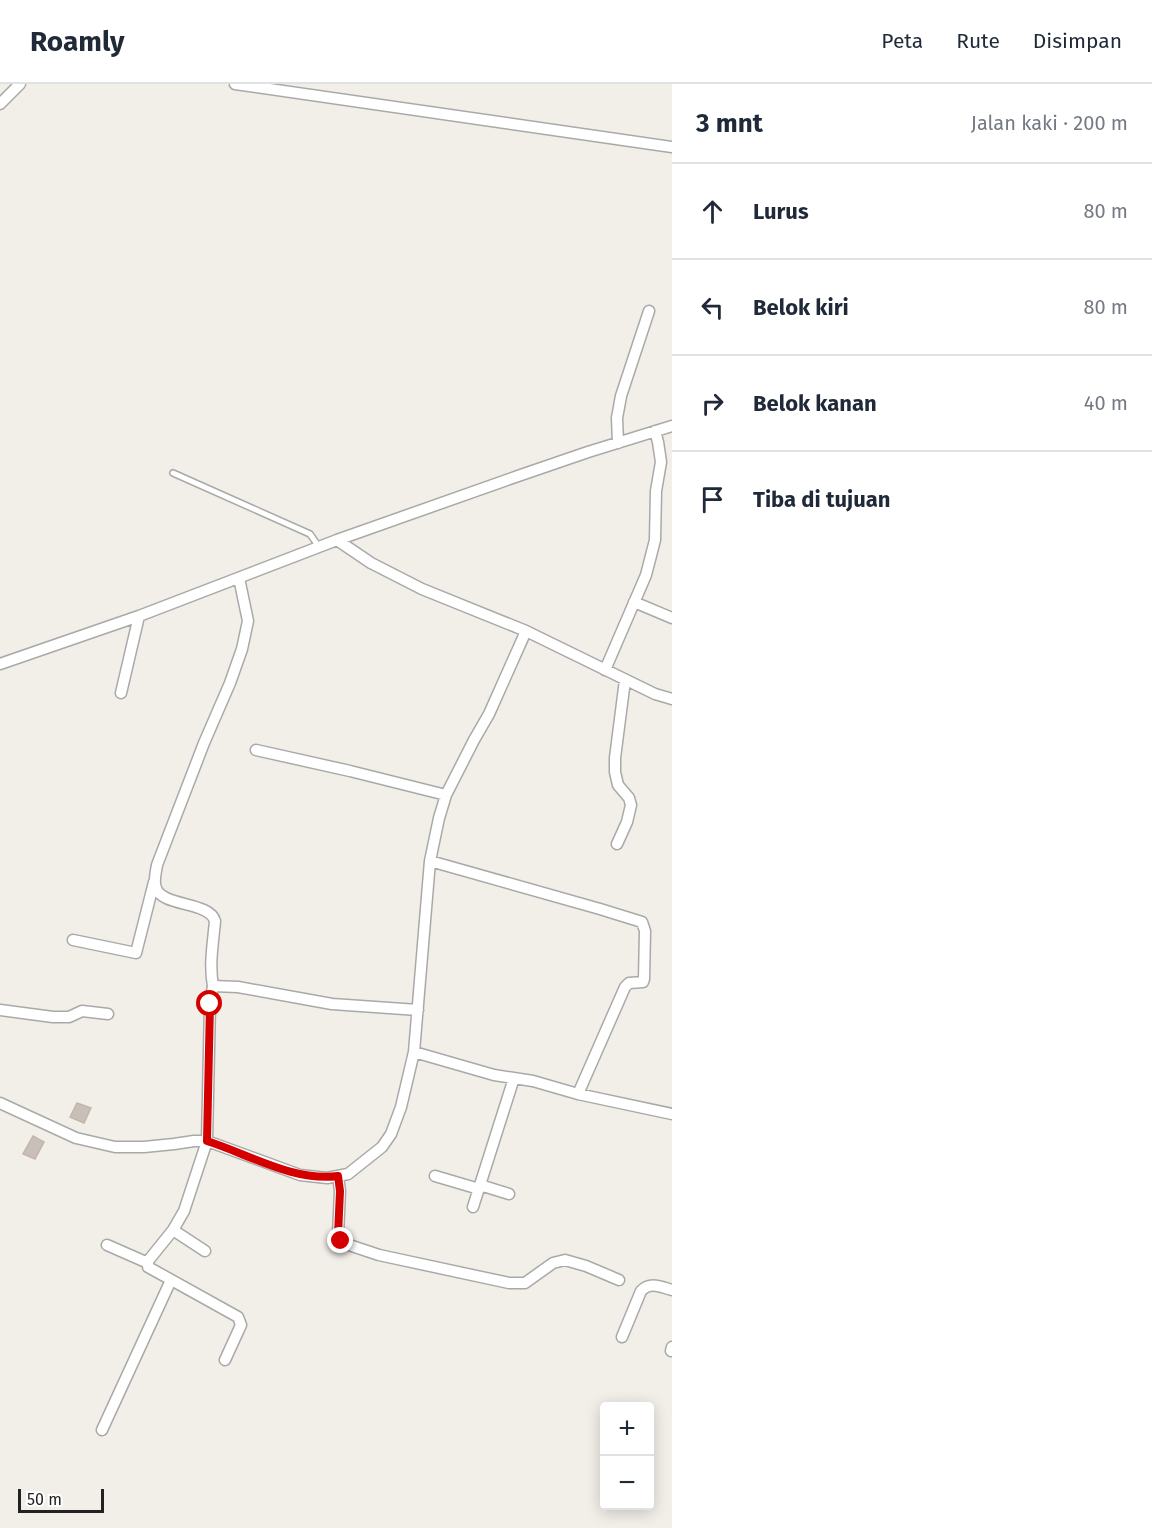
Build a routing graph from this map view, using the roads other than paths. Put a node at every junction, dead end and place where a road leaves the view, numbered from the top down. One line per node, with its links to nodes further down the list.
1 (20, 84): 3 (street)
2 (235, 84): 4 (street)
3 (0, 104)
4 (672, 147)
5 (649, 311): 8 (street)
6 (672, 426): 7 (street)
7 (655, 430): 8 (street); 13 (street)
8 (618, 443): 10 (street)
9 (173, 473): 11 (lane)
10 (337, 540): 11 (street); 16 (street)
11 (319, 547): 12 (street)
12 (239, 578): 14 (street); 26 (street)
13 (634, 602): 15 (street); 18 (street)
14 (139, 616): 17 (street); 20 (street)
15 (672, 618)
16 (526, 631): 18 (street); 23 (street)
17 (0, 664)
18 (605, 670): 19 (street)
19 (625, 680): 21 (street); 24 (street)
20 (121, 693)
21 (672, 699)
22 (256, 750): 23 (street)
23 (446, 795): 25 (street)
24 (617, 844)
25 (430, 861): 30 (street); 34 (street)
26 (154, 882): 27 (street); 28 (street)
27 (73, 940)
28 (213, 986): 30 (street); 37 (street)
29 (0, 1010): 31 (street)
30 (418, 1010): 32 (street)
31 (108, 1014)
32 (414, 1052): 33 (street); 38 (street)
33 (514, 1078): 34 (street); 40 (street)
34 (579, 1094): 36 (street)
35 (0, 1103): 37 (street)
36 (672, 1114)
37 (207, 1141): 38 (street); 43 (street)
38 (338, 1176): 48 (street)
39 (435, 1176): 40 (street)
40 (480, 1187): 41 (street); 42 (street)
41 (509, 1194)
42 (473, 1207)
43 (172, 1230): 45 (street); 46 (street)
44 (107, 1245): 46 (street)
45 (205, 1251)
46 (148, 1263): 47 (street)
47 (171, 1280): 51 (street); 52 (street)
48 (619, 1280)
49 (672, 1290): 50 (street)
50 (622, 1337)
51 (225, 1360)
52 (102, 1430)

